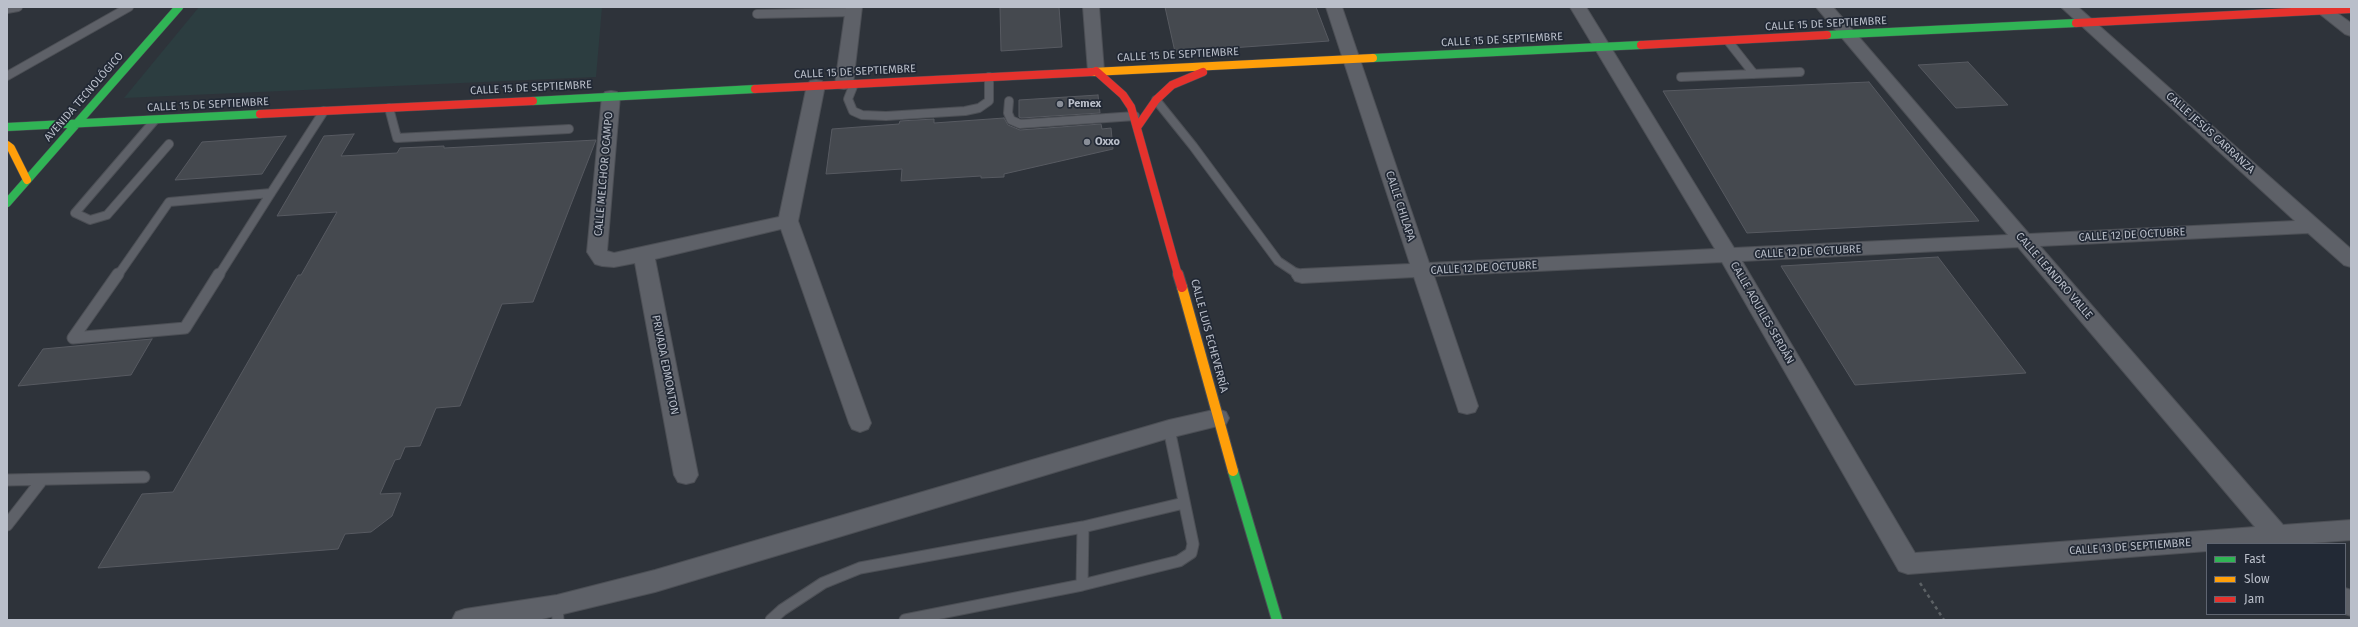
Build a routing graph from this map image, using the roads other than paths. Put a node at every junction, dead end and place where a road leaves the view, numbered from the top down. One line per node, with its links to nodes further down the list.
1 (18, 7): 9 (lane)
2 (129, 7): 24 (lane)
3 (179, 7): 36 (street, AVENIDA TECNOLÓGICO)
4 (1091, 7): 21 (street)
5 (1334, 7): 19 (street, CALLE CHILAPA)
6 (1578, 7): 18 (street, CALLE AQUILES SERDÁN)
7 (1824, 7): 16 (street, CALLE LEANDRO VALLE)
8 (2069, 7): 14 (street, CALLE JESÚS CARRANZA)
9 (7, 9)
10 (854, 9): 13 (lane); 27 (street)
11 (2321, 9): 12 (street, CALLE 15 DE SEPTIEMBRE); 14 (street, CALLE 15 DE SEPTIEMBRE); 15 (street)
12 (2351, 9)
13 (757, 14)
14 (2087, 24): 16 (street, CALLE 15 DE SEPTIEMBRE); 46 (street, CALLE JESÚS CARRANZA)
15 (2351, 31)
16 (1848, 35): 17 (street, CALLE 15 DE SEPTIEMBRE); 47 (street, CALLE LEANDRO VALLE)
17 (1728, 41): 18 (street, CALLE 15 DE SEPTIEMBRE); 23 (lane)
18 (1601, 47): 19 (street, CALLE 15 DE SEPTIEMBRE); 49 (street, CALLE AQUILES SERDÁN)
19 (1352, 59): 20 (street, CALLE 15 DE SEPTIEMBRE); 51 (street, CALLE CHILAPA)
20 (1226, 65): 21 (street, CALLE 15 DE SEPTIEMBRE); 30 (street)
21 (1096, 71): 25 (street, CALLE 15 DE SEPTIEMBRE); 34 (street, CALLE LUIS ECHEVERRÍA)
22 (1800, 72): 23 (lane)
23 (1754, 74): 26 (lane)
24 (7, 76)
25 (989, 77): 27 (street, CALLE 15 DE SEPTIEMBRE); 27 (lane)
26 (1681, 77)
27 (849, 84): 28 (street, CALLE 15 DE SEPTIEMBRE)
28 (816, 86): 29 (street, CALLE 15 DE SEPTIEMBRE); 45 (street)
29 (610, 96): 32 (street, CALLE 15 DE SEPTIEMBRE); 48 (street, CALLE MELCHOR OCAMPO)
30 (1156, 100): 37 (street); 52 (lane)
31 (1009, 101): 34 (lane)
32 (389, 108): 33 (street, CALLE 15 DE SEPTIEMBRE); 39 (lane)
33 (324, 111): 35 (street, CALLE 15 DE SEPTIEMBRE); 43 (lane)
34 (1135, 116): 37 (street, CALLE LUIS ECHEVERRÍA)
35 (155, 120): 36 (street, CALLE 15 DE SEPTIEMBRE); 40 (lane)
36 (78, 124): 38 (street, CALLE 15 DE SEPTIEMBRE); 42 (street, AVENIDA TECNOLÓGICO)
37 (1138, 126): 54 (street, CALLE LUIS ECHEVERRÍA)
38 (7, 127)
39 (569, 129)
40 (169, 144)
41 (7, 146): 42 (street)
42 (27, 180): 44 (street, AVENIDA TECNOLÓGICO)
43 (271, 193): 43 (lane)
44 (7, 202)
45 (788, 221): 48 (street); 55 (street)
46 (2314, 226): 47 (street, CALLE 12 DE OCTUBRE); 50 (street, CALLE JESÚS CARRANZA)
47 (2023, 241): 49 (street, CALLE 12 DE OCTUBRE); 65 (street, CALLE LEANDRO VALLE)
48 (644, 255): 57 (street, PRIVADA EDMONTON)
49 (1730, 256): 51 (street, CALLE 12 DE OCTUBRE); 68 (street, CALLE AQUILES SERDÁN)
50 (2351, 260)
51 (1421, 271): 52 (street, CALLE 12 DE OCTUBRE); 53 (street, CALLE CHILAPA)
52 (1302, 276)
53 (1467, 406)
54 (1218, 418): 56 (street); 74 (street, CALLE LUIS ECHEVERRÍA)
55 (860, 423)
56 (1169, 429): 61 (lane); 70 (street)
57 (686, 475)
58 (144, 477): 60 (lane)
59 (7, 480): 60 (lane)
60 (42, 480): 62 (lane)
61 (1184, 503): 63 (lane); 69 (lane)
62 (7, 525)
63 (1083, 527): 69 (lane); 72 (lane)
64 (2351, 530): 65 (street, CALLE 13 DE SEPTIEMBRE)
65 (2280, 540): 66 (street, CALLE 13 DE SEPTIEMBRE)
66 (2234, 543)
67 (2206, 545): 68 (street, CALLE 13 DE SEPTIEMBRE)
68 (1908, 564)
69 (1082, 585): 73 (lane)
70 (558, 613): 71 (street)
71 (465, 620)
72 (772, 620)
73 (905, 620)
74 (1277, 620)

